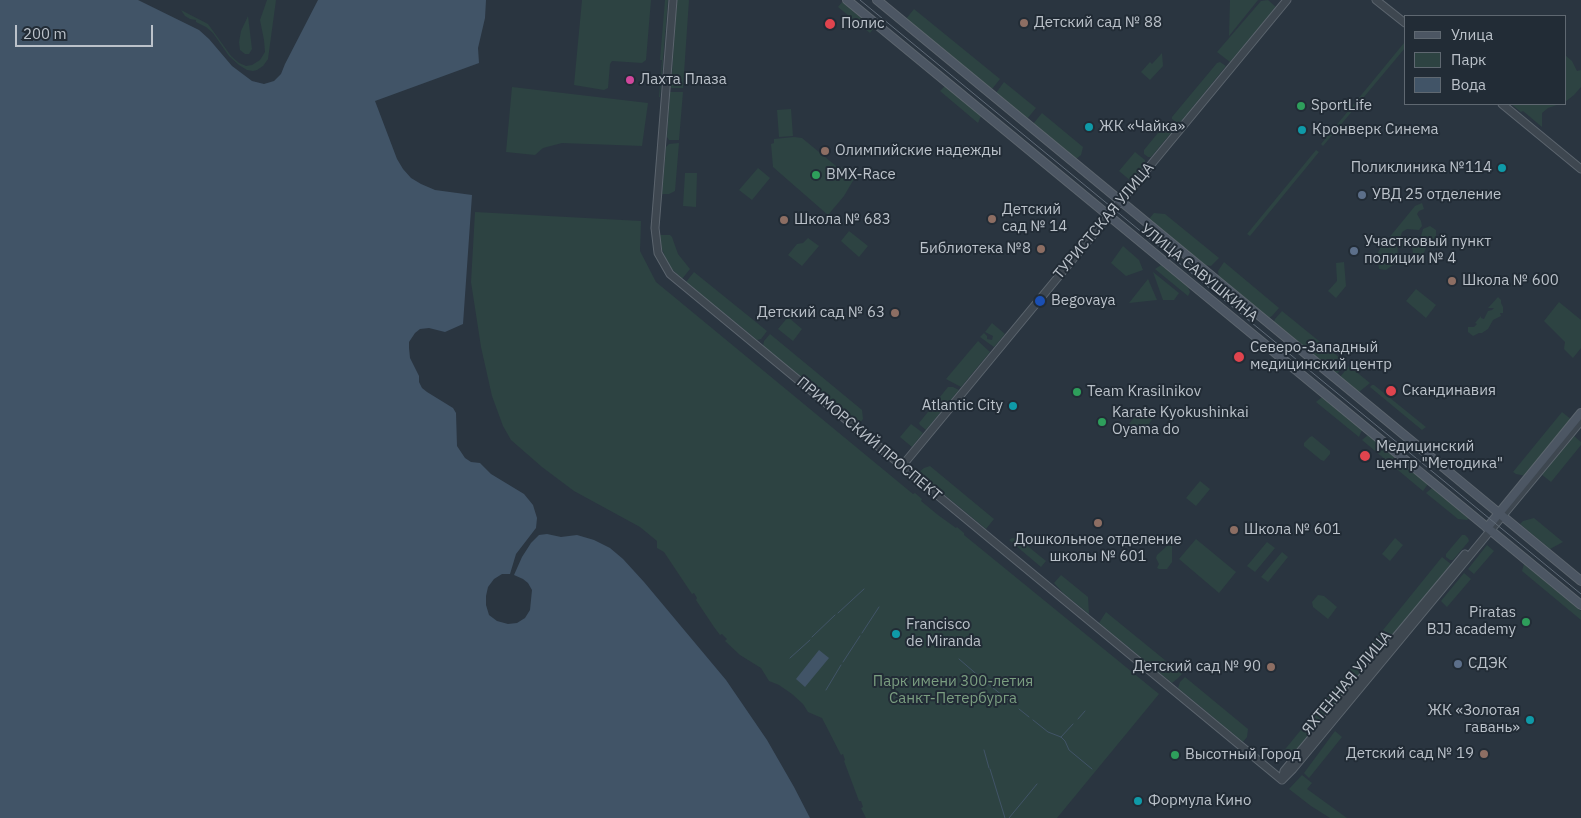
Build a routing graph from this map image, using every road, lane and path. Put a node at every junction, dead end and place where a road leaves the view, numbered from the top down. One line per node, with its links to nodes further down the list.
1 (672, 0): 13 (street, ПРИМОРСКИЙ ПРОСПЕКТ)
2 (847, 0): 10 (main road, УЛИЦА САВУШКИНА)
3 (877, 0): 9 (main road, УЛИЦА САВУШКИНА)
4 (1287, 0): 9 (street, ТУРИСТСКАЯ УЛИЦА)
5 (1376, 0): 6 (street)
6 (1404, 22)
7 (1503, 105): 8 (street)
8 (1581, 169)
9 (1120, 201): 10 (street, ТУРИСТСКАЯ УЛИЦА); 14 (main road, УЛИЦА САВУШКИНА)
10 (1108, 216): 13 (street, ТУРИСТСКАЯ УЛИЦА); 15 (main road, УЛИЦА САВУШКИНА)
11 (1581, 413): 14 (main road, ЯХТЕННАЯ УЛИЦА)
12 (1581, 421): 14 (street, ЯХТЕННАЯ УЛИЦА)
13 (902, 466): 18 (street, ПРИМОРСКИЙ ПРОСПЕКТ)
14 (1501, 514): 15 (main road, ЯХТЕННАЯ УЛИЦА); 16 (main road, УЛИЦА САВУШКИНА)
15 (1489, 529): 17 (main road, УЛИЦА САВУШКИНА); 18 (street, ЯХТЕННАЯ УЛИЦА)
16 (1581, 580)
17 (1581, 605)
18 (1282, 780)

